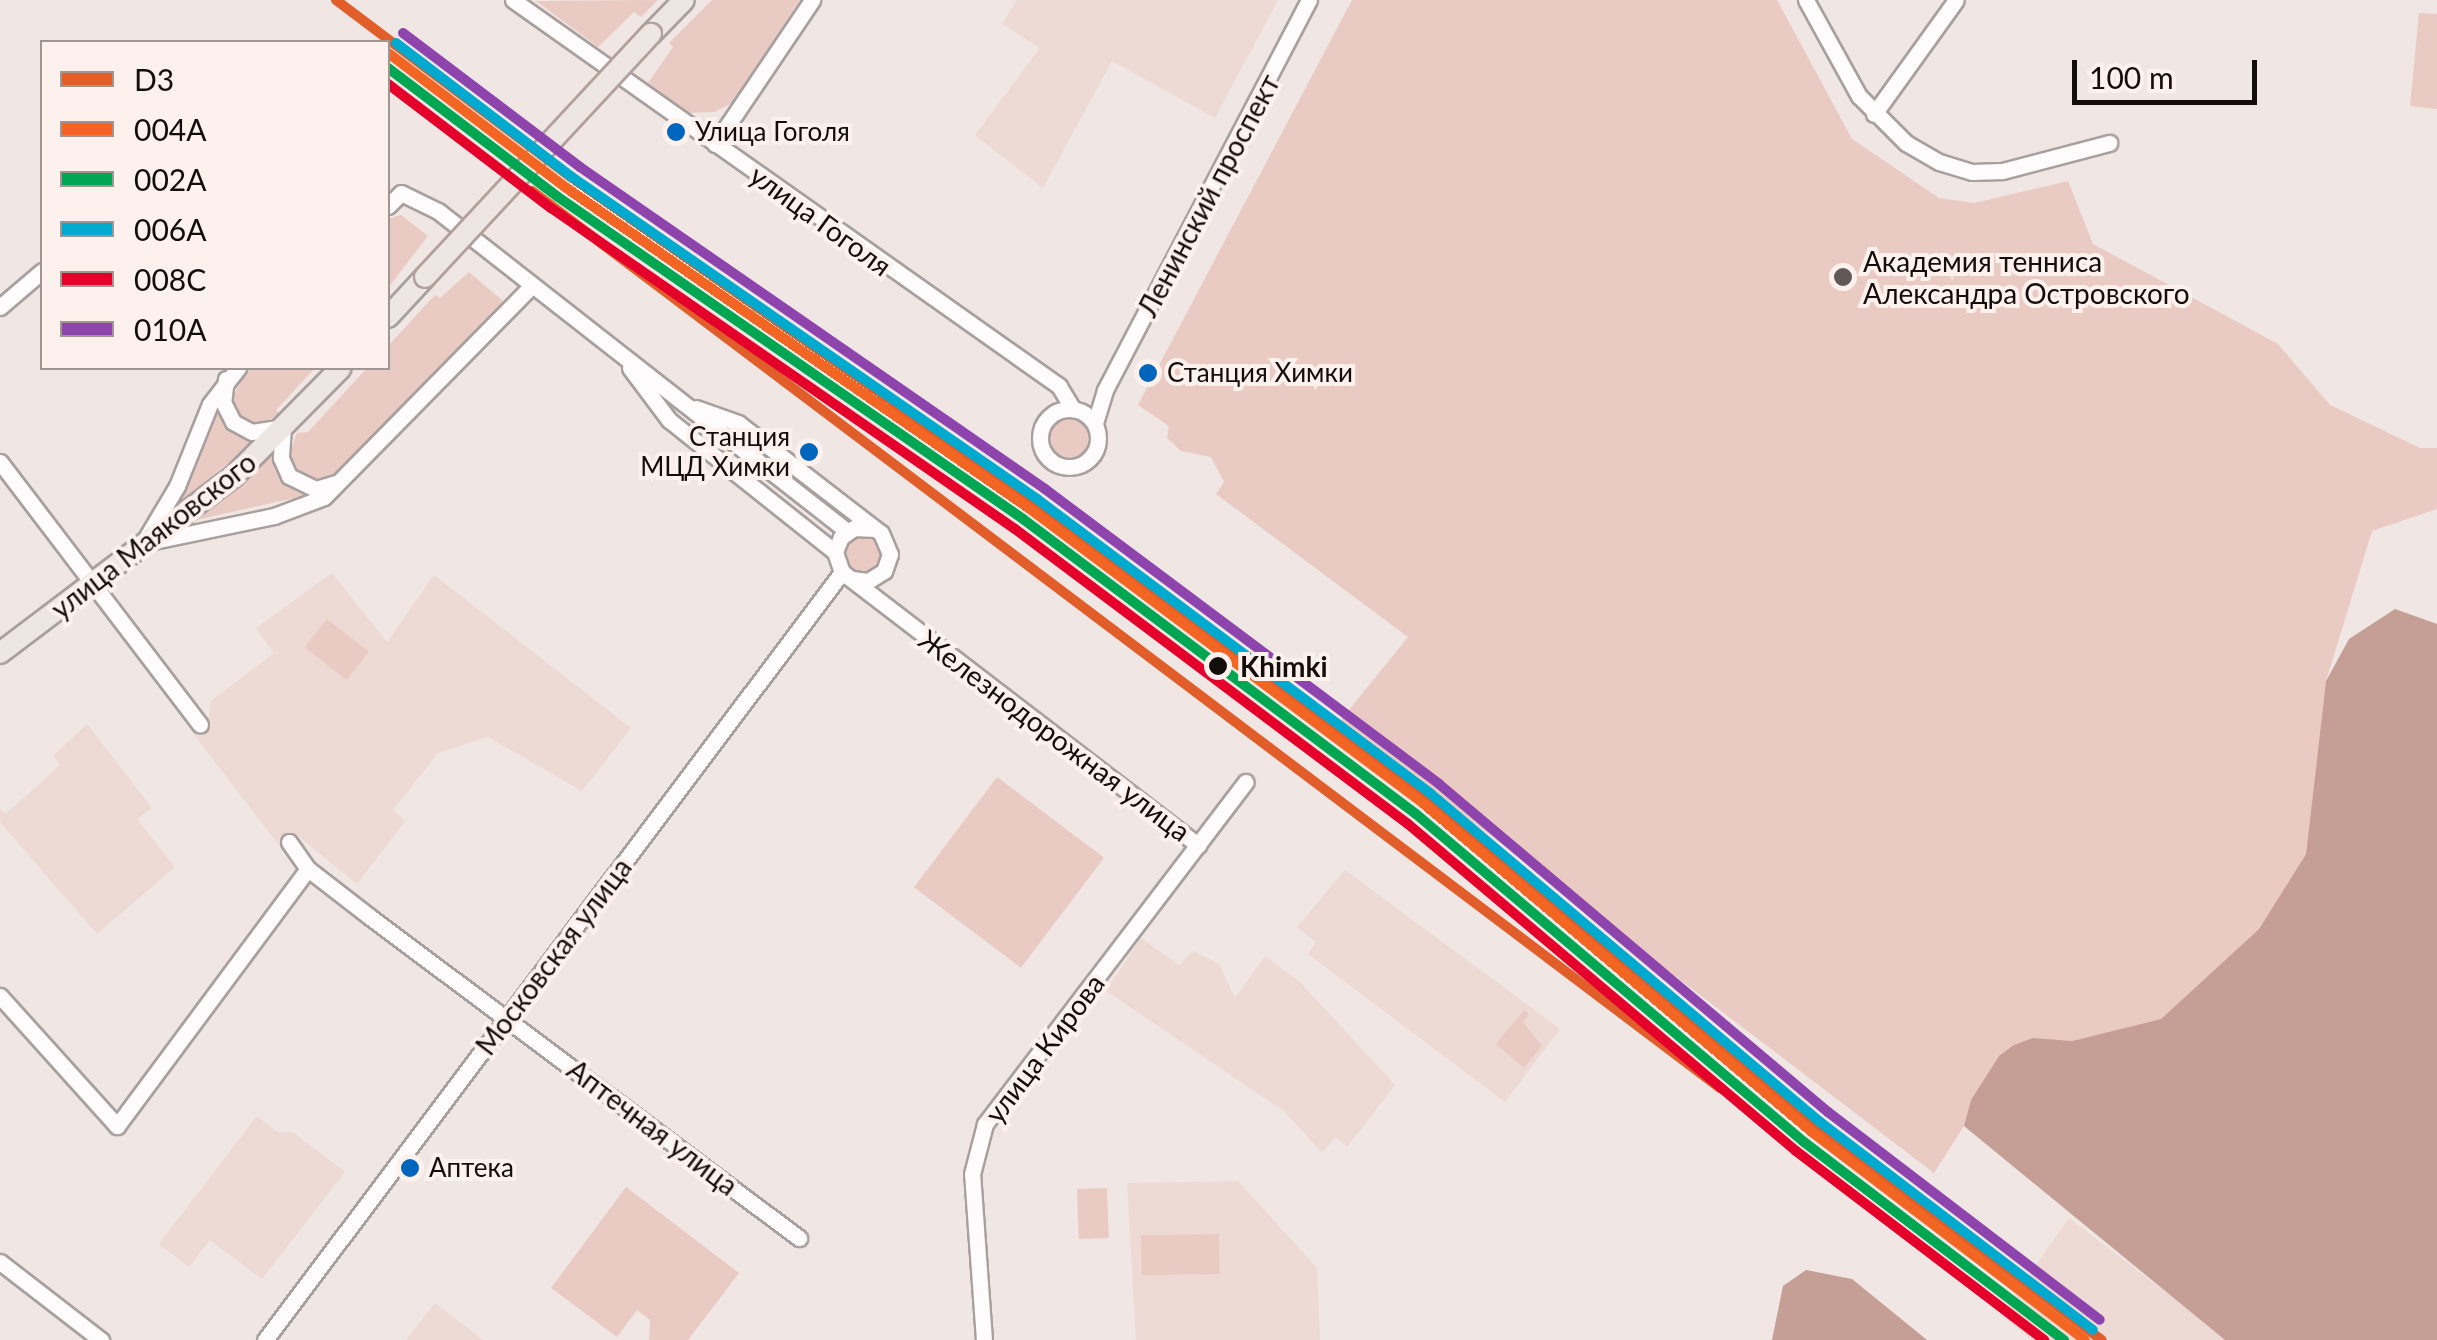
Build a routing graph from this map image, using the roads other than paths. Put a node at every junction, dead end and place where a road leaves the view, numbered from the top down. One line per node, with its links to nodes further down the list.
1 (514, 0): 9 (street, улица Гоголя)
2 (684, 0): 14 (main road, bridge)
3 (812, 0): 9 (street)
4 (1309, 0): 18 (street, Ленинский проспект)
5 (1806, 0): 7 (street)
6 (1956, 0): 7 (street)
7 (1874, 114): 8 (street)
8 (2109, 142)
9 (716, 144): 20 (street, улица Гоголя)
10 (390, 204): 12 (street)
11 (40, 273): 13 (street)
12 (532, 285): 15 (street); 24 (street)
13 (0, 307)
14 (390, 316)
15 (622, 356): 19 (street); 28 (street)
16 (339, 370): 22 (main road, улица Маяковского)
17 (232, 374): 22 (street); 27 (street)
18 (1105, 390): 20 (street, Ленинский проспект); 21 (street, Ленинский проспект)
19 (682, 404): 25 (street); 26 (street)
20 (1076, 410): 21 (street); 21 (street)
21 (1097, 420)
22 (284, 427): 24 (street); 27 (main road, улица Маяковского)
23 (0, 462): 30 (street)
24 (340, 481): 27 (street)
25 (874, 529): 26 (street); 29 (street)
26 (847, 531): 28 (street)
27 (141, 545): 30 (main road, улица Маяковского)
28 (835, 552): 29 (street)
29 (846, 575): 35 (street, Железнодорожная улица); 38 (street, Московская улица)
30 (92, 583): 31 (main road, улица Маяковского); 32 (street)
31 (0, 653)
32 (200, 725)
33 (1246, 782): 35 (street, Железнодорожная улица)
34 (289, 842): 36 (street, Аптечная улица)
35 (1198, 844): 43 (street, улица Кирова)
36 (308, 869): 37 (street); 38 (street, Аптечная улица)
37 (0, 996)
38 (508, 1016): 39 (street, Аптечная улица); 42 (street, Московская улица)
39 (799, 1238)
40 (0, 1262): 41 (street)
41 (100, 1340)
42 (265, 1340)
43 (984, 1340)

